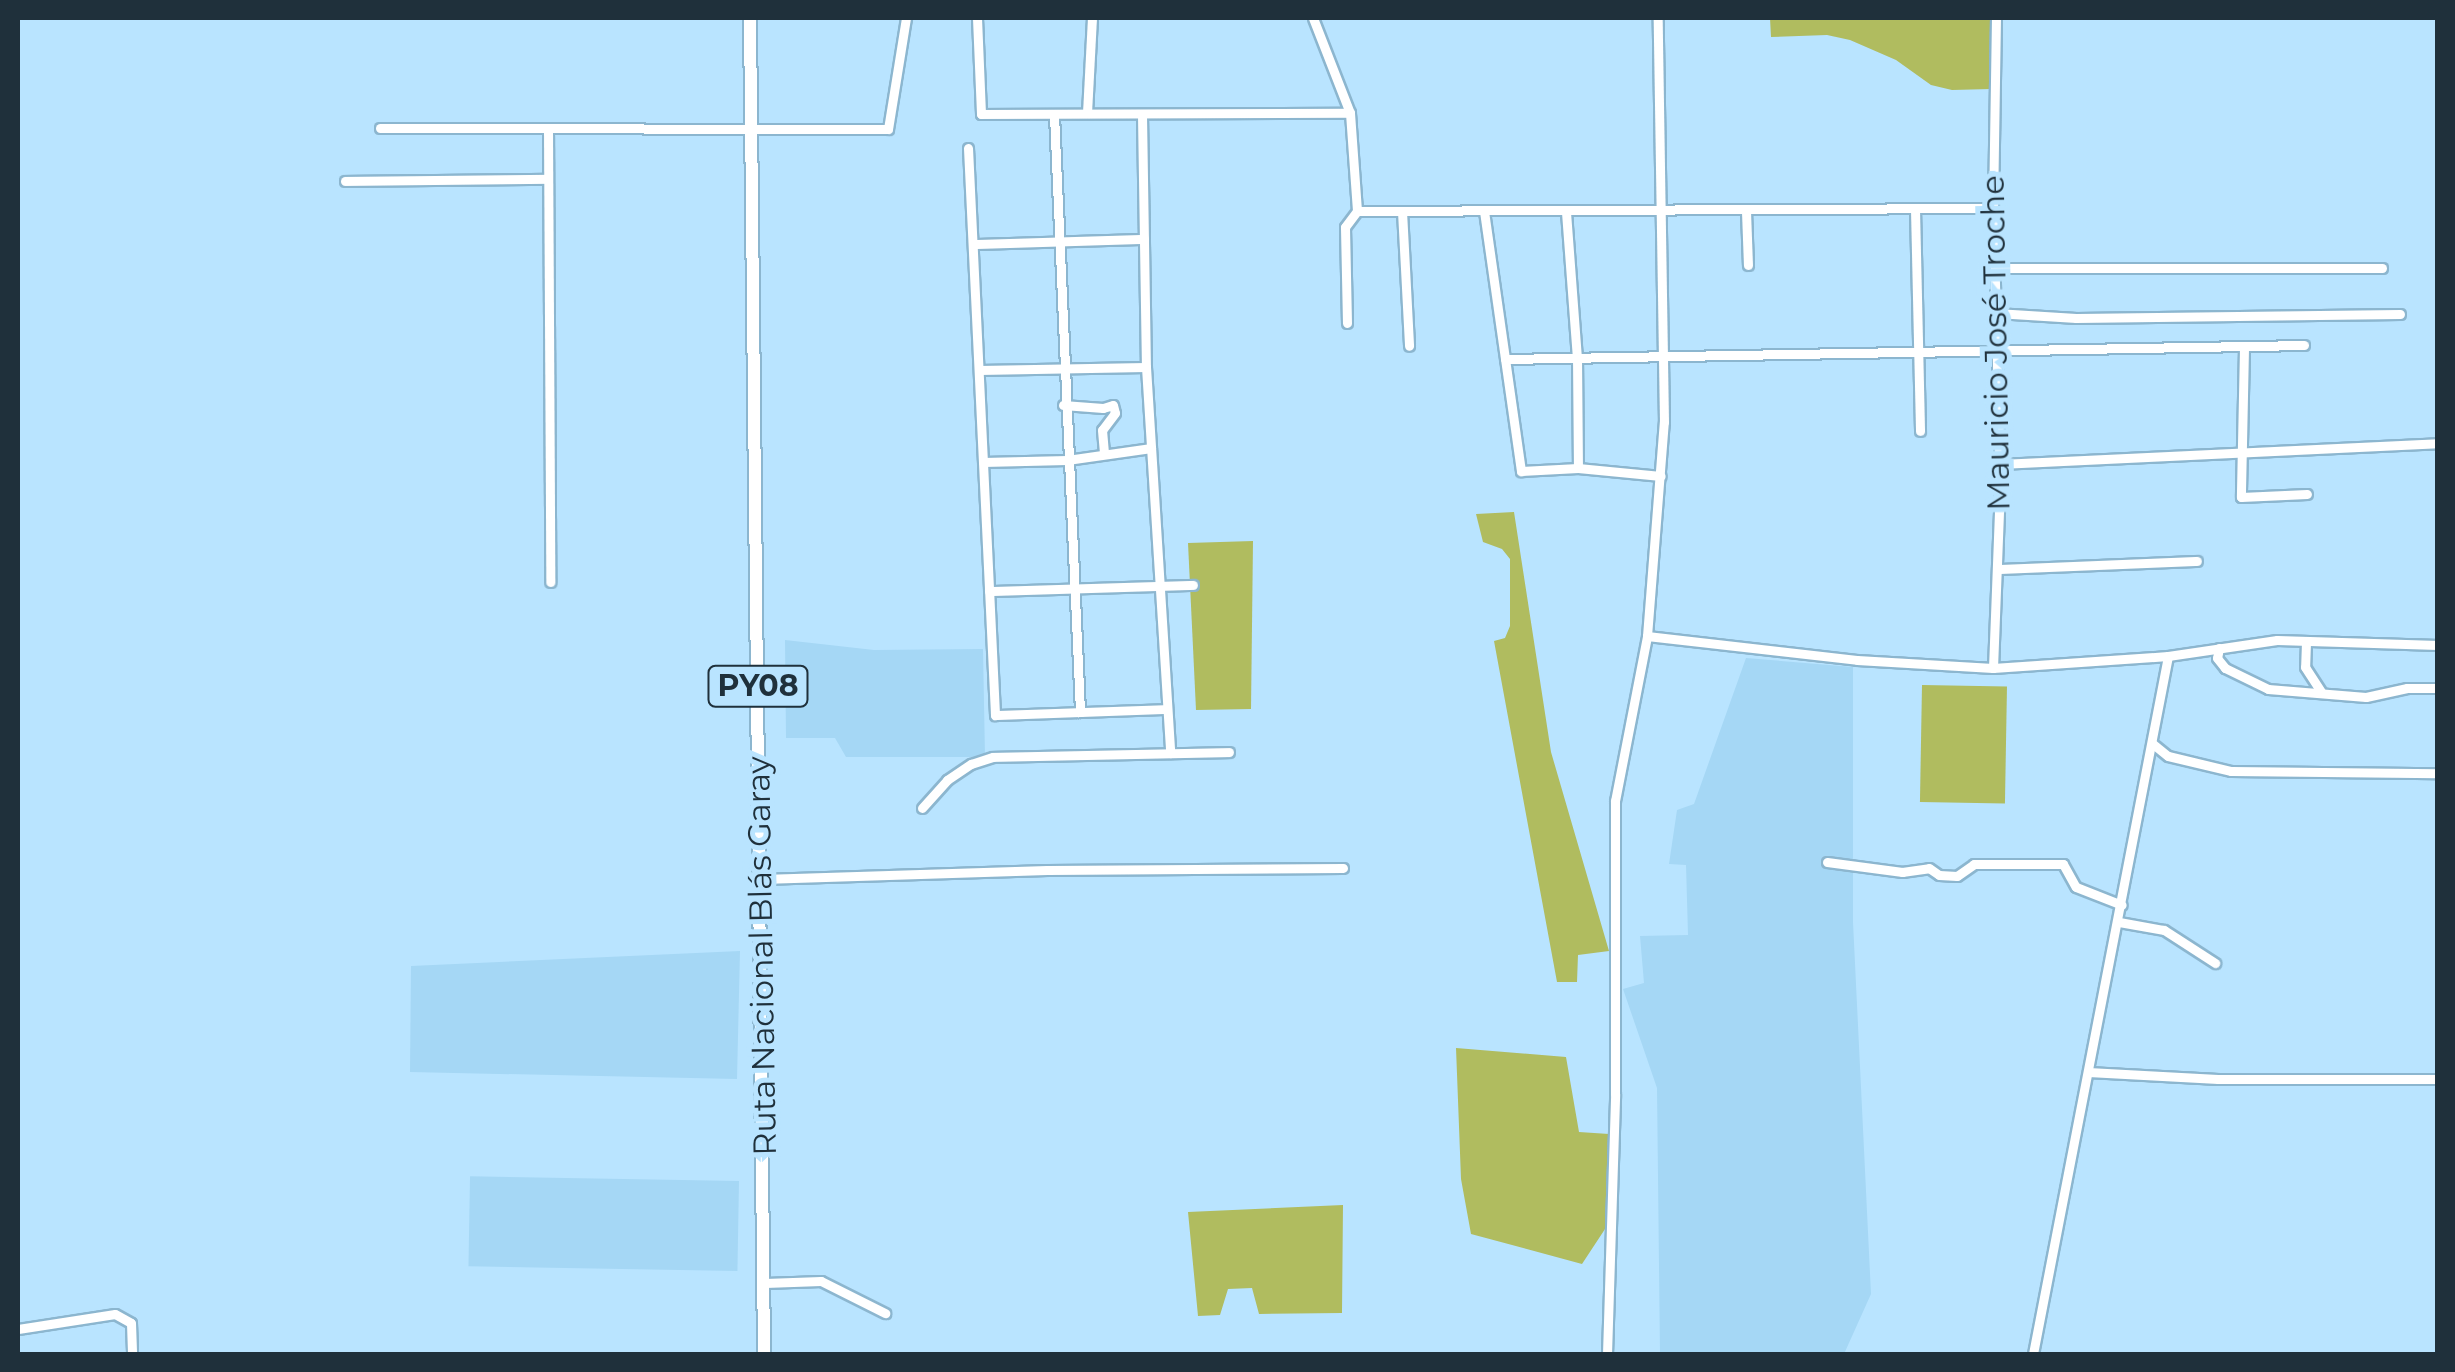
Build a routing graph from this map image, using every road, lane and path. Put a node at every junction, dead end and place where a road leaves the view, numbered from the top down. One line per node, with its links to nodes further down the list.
1 (750, 18): 14 (highway, Ruta Nacional Blás Garay / PY08)
2 (906, 18): 14 (street)
3 (977, 18): 9 (street)
4 (1092, 18): 10 (street)
5 (1313, 18): 8 (street)
6 (1658, 18): 25 (street)
7 (1996, 18): 18 (street, Mauricio José Troche)
8 (1350, 113): 11 (street); 20 (street)
9 (1054, 114): 10 (street); 27 (street)
10 (1087, 114): 11 (street)
11 (1142, 115): 26 (street)
12 (380, 128): 13 (street)
13 (548, 128): 14 (street); 16 (street)
14 (750, 128): 82 (highway, Ruta Nacional Blás Garay / PY08)
15 (968, 148): 28 (street)
16 (548, 179): 17 (street); 60 (street)
17 (345, 181)
18 (1994, 208): 19 (street); 30 (street, Mauricio José Troche)
19 (1916, 209): 23 (street); 39 (street)
20 (1357, 211): 21 (street); 34 (street)
21 (1402, 211): 22 (street); 36 (street)
22 (1484, 211): 24 (street); 42 (street)
23 (1746, 211): 25 (street); 29 (street)
24 (1566, 212): 25 (street); 41 (street)
25 (1661, 212): 40 (street)
26 (1144, 239): 27 (street); 44 (street)
27 (1058, 242): 28 (street); 43 (street)
28 (972, 244): 45 (street)
29 (1748, 265)
30 (1995, 268): 31 (street); 32 (street, Mauricio José Troche)
31 (2382, 268)
32 (1996, 313): 33 (street); 38 (street, Mauricio José Troche)
33 (2400, 314)
34 (1347, 322)
35 (2304, 345): 37 (street)
36 (1408, 346)
37 (2244, 348): 38 (street); 50 (street)
38 (1997, 349): 39 (street); 54 (street, Mauricio José Troche)
39 (1918, 350): 40 (street); 47 (street)
40 (1666, 353): 41 (street); 56 (street)
41 (1577, 357): 42 (street); 55 (street)
42 (1505, 359): 55 (street)
43 (1063, 367): 44 (street); 45 (street); 46 (street)
44 (1146, 367): 49 (street)
45 (979, 370): 53 (street)
46 (1064, 405): 51 (street); 52 (street)
47 (1920, 431)
48 (2438, 443): 50 (street)
49 (1152, 448): 51 (street); 62 (street)
50 (2239, 450): 54 (street); 57 (street)
51 (1104, 453): 52 (street)
52 (1067, 460): 53 (street); 63 (street)
53 (983, 462): 64 (street)
54 (1999, 464): 59 (street, Mauricio José Troche)
55 (1578, 468): 56 (street)
56 (1661, 476): 65 (street)
57 (2307, 494)
58 (2197, 561): 59 (street)
59 (1998, 569): 70 (street, Mauricio José Troche)
60 (550, 582)
61 (1193, 585): 62 (street)
62 (1160, 587): 63 (street); 73 (street)
63 (1074, 588): 64 (street); 74 (street)
64 (989, 591): 74 (street)
65 (1647, 636): 70 (street); 93 (street)
66 (2306, 642): 67 (street); 68 (street); 72 (street)
67 (2438, 645)
68 (2219, 648): 69 (street); 72 (street)
69 (2168, 656): 70 (street); 75 (street)
70 (1993, 668)
71 (2438, 688): 72 (street)
72 (2322, 692)
73 (1166, 709): 74 (street); 76 (street)
74 (1080, 712)
75 (2153, 744): 78 (street); 83 (street)
76 (1170, 752): 77 (street); 79 (street)
77 (1229, 752)
78 (2438, 773)
79 (922, 808)
80 (1827, 862): 83 (street)
81 (1343, 868): 82 (street)
82 (762, 879): 88 (highway, Ruta Nacional Blás Garay / PY08)
83 (2122, 905): 84 (street)
84 (2119, 922): 85 (street); 86 (street)
85 (2215, 963)
86 (2088, 1072): 87 (street); 94 (street)
87 (2438, 1079)
88 (765, 1283): 89 (street); 92 (highway, Ruta Nacional Blás Garay / PY08)
89 (885, 1313)
90 (18, 1328): 91 (street)
91 (132, 1354)
92 (764, 1354)
93 (1608, 1354)
94 (2033, 1354)

